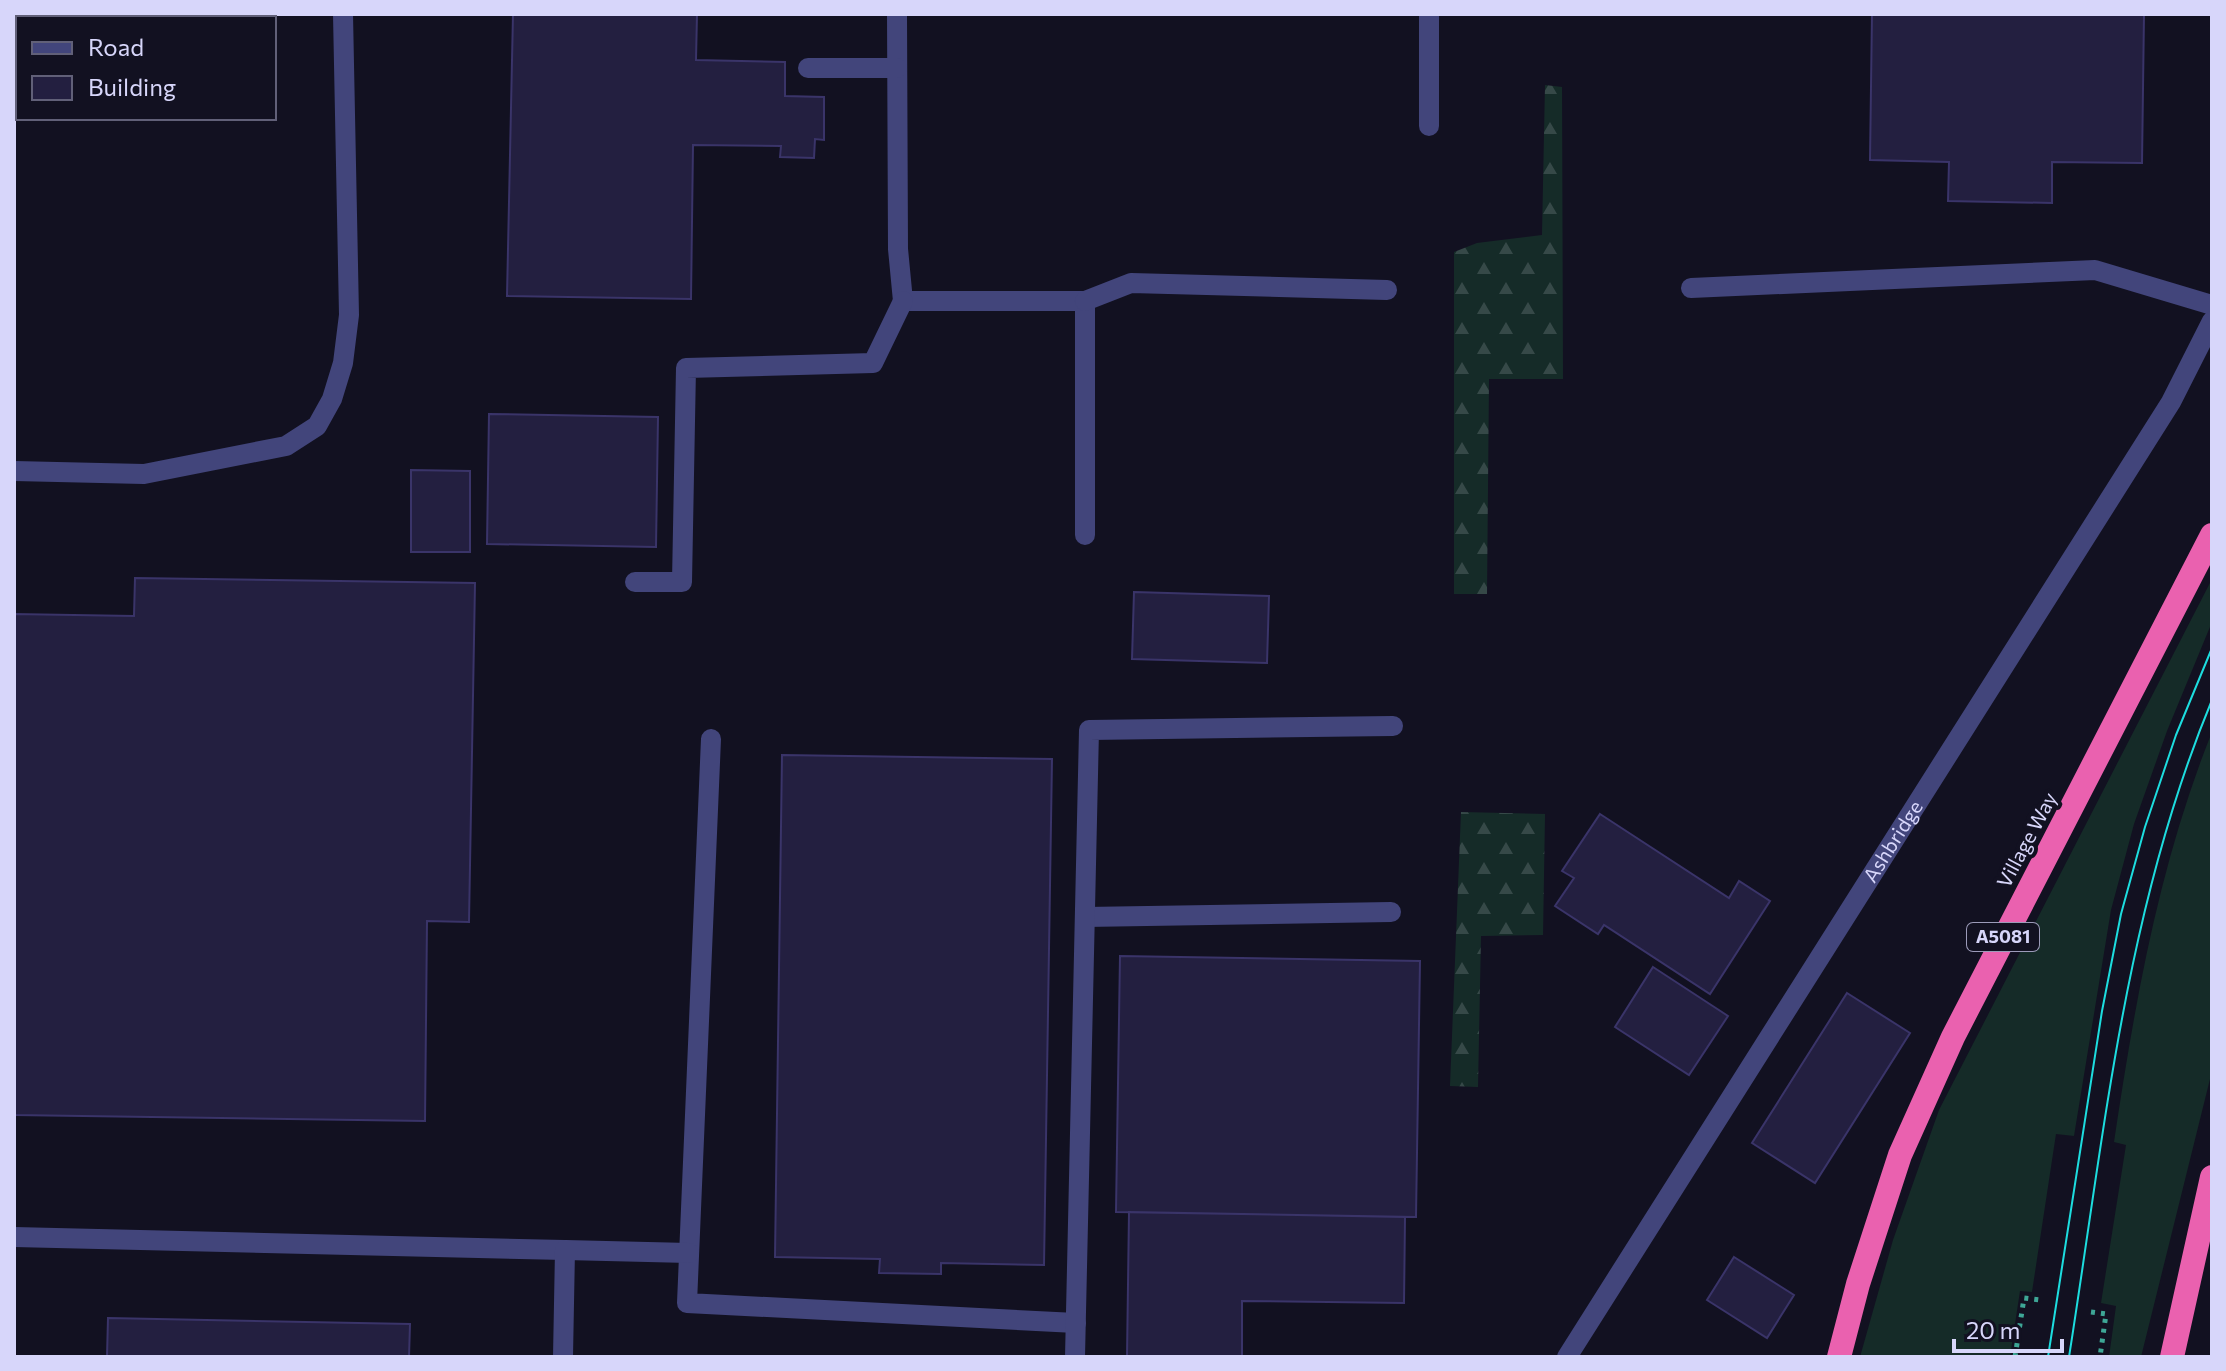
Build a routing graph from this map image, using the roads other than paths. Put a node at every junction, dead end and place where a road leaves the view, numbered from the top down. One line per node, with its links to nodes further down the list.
1 (343, 14): 13 (street)
2 (897, 14): 5 (street)
3 (1429, 14): 6 (street)
4 (808, 68): 5 (street)
5 (897, 68): 9 (street)
6 (1429, 126)
7 (1691, 288): 11 (street)
8 (1387, 290): 10 (street)
9 (903, 301): 10 (street); 16 (street)
10 (1085, 301): 14 (street)
11 (2212, 305)
12 (2212, 321): 28 (street, Ashbridge)
13 (14, 471)
14 (1085, 535)
15 (2212, 535): 29 (highway, Village Way / A5081)
16 (635, 582)
17 (1393, 726): 20 (street)
18 (711, 739): 24 (street)
19 (1391, 912): 20 (street)
20 (1085, 917): 25 (street)
21 (2212, 1177): 30 (highway)
22 (14, 1237): 23 (street)
23 (565, 1250): 24 (street); 26 (street)
24 (689, 1253): 25 (street)
25 (1076, 1323): 27 (street)
26 (563, 1357)
27 (1075, 1357)
28 (1567, 1357)
29 (1839, 1357)
30 (2172, 1357)

